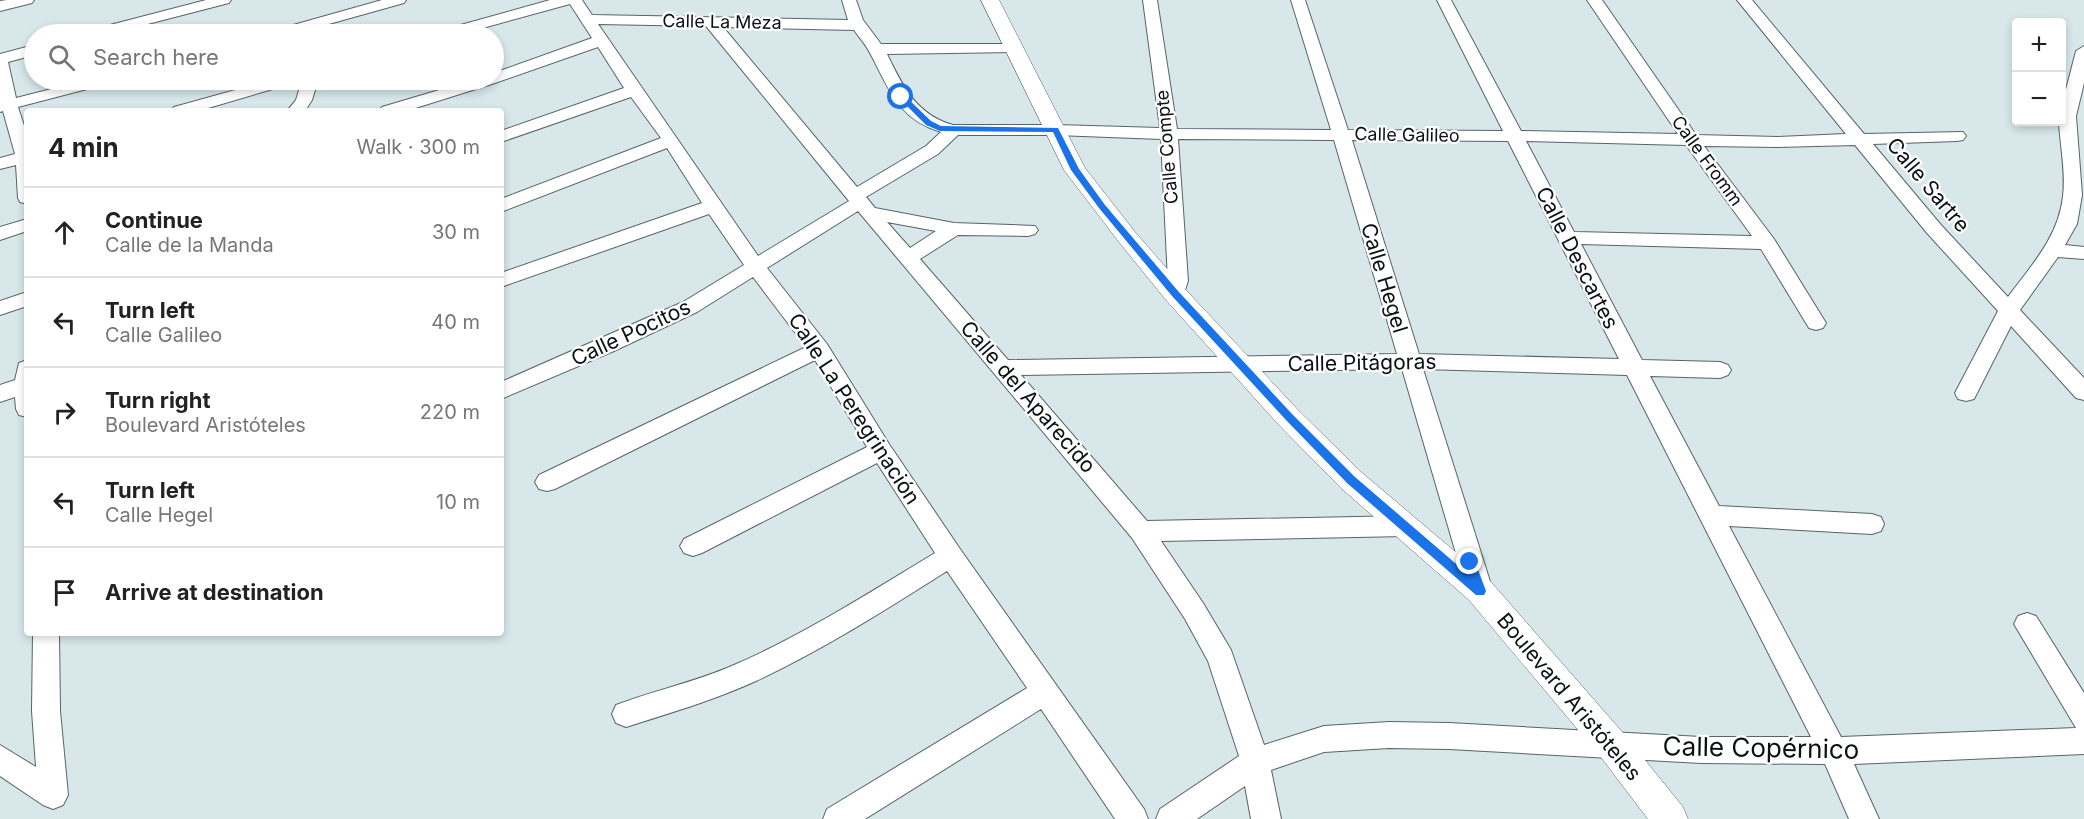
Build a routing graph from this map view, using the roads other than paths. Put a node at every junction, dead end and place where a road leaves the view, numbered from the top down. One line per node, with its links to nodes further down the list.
1 (27, 0): 14 (street)
2 (224, 0): 18 (street)
3 (399, 0): 15 (street)
4 (567, 0): 20 (street)
5 (574, 0): 16 (street, Calle La Peregrinación)
6 (849, 0): 21 (street)
7 (990, 0): 23 (street, Boulevard Aristóteles)
8 (1150, 0): 42 (street, Calle Compte)
9 (1298, 0): 43 (street, Calle Hegel)
10 (1444, 0): 45 (street, Calle Descartes)
11 (1594, 0): 49 (street, Calle Fromm)
12 (1744, 0): 47 (street, Calle Sartre)
13 (328, 2): 15 (street)
14 (0, 6)
15 (332, 19): 19 (street)
16 (587, 19): 17 (street, Calle La Meza); 22 (street, Calle La Peregrinación)
17 (710, 21): 21 (street, Calle La Meza); 53 (street, Calle del Aparecido)
18 (132, 24)
19 (320, 24)
20 (481, 24)
21 (856, 25): 24 (street, Calle Galileo)
22 (603, 40): 28 (street); 33 (street, Calle La Peregrinación)
23 (1014, 47): 24 (street); 41 (street, Boulevard Aristóteles)
24 (876, 49): 40 (street, Calle Galileo)
25 (2084, 51): 38 (street)
26 (24, 53): 27 (street)
27 (0, 60): 34 (street)
28 (504, 75)
29 (64, 90): 34 (street)
30 (252, 90): 35 (street)
31 (307, 90): 36 (street)
32 (456, 90): 37 (street)
33 (634, 90): 44 (street); 48 (street, Calle La Peregrinación)
34 (4, 105): 50 (street)
35 (190, 108)
36 (298, 108)
37 (398, 108)
38 (2067, 116): 39 (street); 62 (street)
39 (2084, 128)
40 (953, 130): 41 (street, Calle Galileo); 53 (street, Calle Pocitos)
41 (1056, 130): 42 (street, Calle Galileo); 67 (street, Boulevard Aristóteles)
42 (1168, 134): 43 (street, Calle Galileo); 67 (street, Calle Compte)
43 (1340, 134): 45 (street, Calle Galileo); 73 (street, Calle Hegel)
44 (504, 136)
45 (1516, 136): 49 (street, Calle Galileo); 60 (street, Calle Descartes)
46 (1957, 136): 47 (street, Calle Galileo)
47 (1860, 139): 49 (street, Calle Galileo); 70 (street, Calle Sartre)
48 (671, 140): 54 (street); 55 (street, Calle La Peregrinación)
49 (1691, 140): 61 (street, Calle Fromm)
50 (24, 152)
51 (24, 158): 52 (street)
52 (0, 164)
53 (861, 203): 57 (street); 64 (street, Calle del Aparecido); 65 (street, Calle Pocitos)
54 (504, 205)
55 (713, 207): 65 (street, Calle La Peregrinación); 66 (street)
56 (24, 226): 59 (street)
57 (954, 229): 58 (street); 64 (street)
58 (1028, 230)
59 (0, 234)
60 (1567, 238): 61 (street); 75 (street, Calle Descartes)
61 (1767, 243): 71 (street, Calle Fromm)
62 (2053, 250): 63 (street); 70 (street)
63 (2084, 253)
64 (908, 258): 76 (street, Calle del Aparecido)
65 (755, 266): 72 (street, Calle La Peregrinación); 79 (street, Calle Pocitos)
66 (504, 279)
67 (1175, 294): 74 (street, Boulevard Aristóteles)
68 (24, 300): 69 (street)
69 (0, 308)
70 (2009, 310): 80 (street, Calle Sartre); 81 (street)
71 (1816, 323)
72 (819, 349): 83 (street, Calle La Peregrinación); 84 (street)
73 (1410, 361): 74 (street, Calle Pitágoras); 75 (street, Calle Pitágoras); 91 (street, Calle Hegel)
74 (1242, 366): 76 (street, Calle Pitágoras); 87 (street, Boulevard Aristóteles)
75 (1632, 366): 77 (street, Calle Pitágoras); 85 (street, Calle Descartes)
76 (1004, 368): 88 (street, Calle del Aparecido)
77 (1720, 370)
78 (24, 379): 82 (street)
79 (504, 390)
80 (2084, 392)
81 (1966, 393)
82 (0, 394)
83 (881, 450): 89 (street); 90 (street, Calle La Peregrinación)
84 (547, 482)
85 (1710, 515): 86 (street); 99 (street, Calle Descartes)
86 (1872, 524)
87 (1406, 526): 88 (street); 91 (street, Boulevard Aristóteles)
88 (1141, 531): 101 (street, Calle del Aparecido)
89 (693, 546)
90 (951, 556): 94 (street, Calle La Peregrinación); 95 (street)
91 (1480, 591): 98 (street, Boulevard Aristóteles)
92 (2027, 624): 96 (street)
93 (46, 636): 100 (street)
94 (1046, 691): 102 (street); 103 (street, Calle La Peregrinación)
95 (626, 714)
96 (2084, 718)
97 (2084, 741): 99 (street, Calle Copérnico)
98 (1612, 745): 99 (street, Calle Copérnico); 101 (street, Calle Copérnico); 106 (street, Boulevard Aristóteles)
99 (1833, 751): 107 (street, Calle Descartes)
100 (0, 759)
101 (1255, 762): 104 (street, Calle Copérnico); 105 (street, Calle del Aparecido)
102 (838, 819)
103 (1133, 819)
104 (1171, 819)
105 (1266, 819)
106 (1670, 819)
107 (1864, 819)

